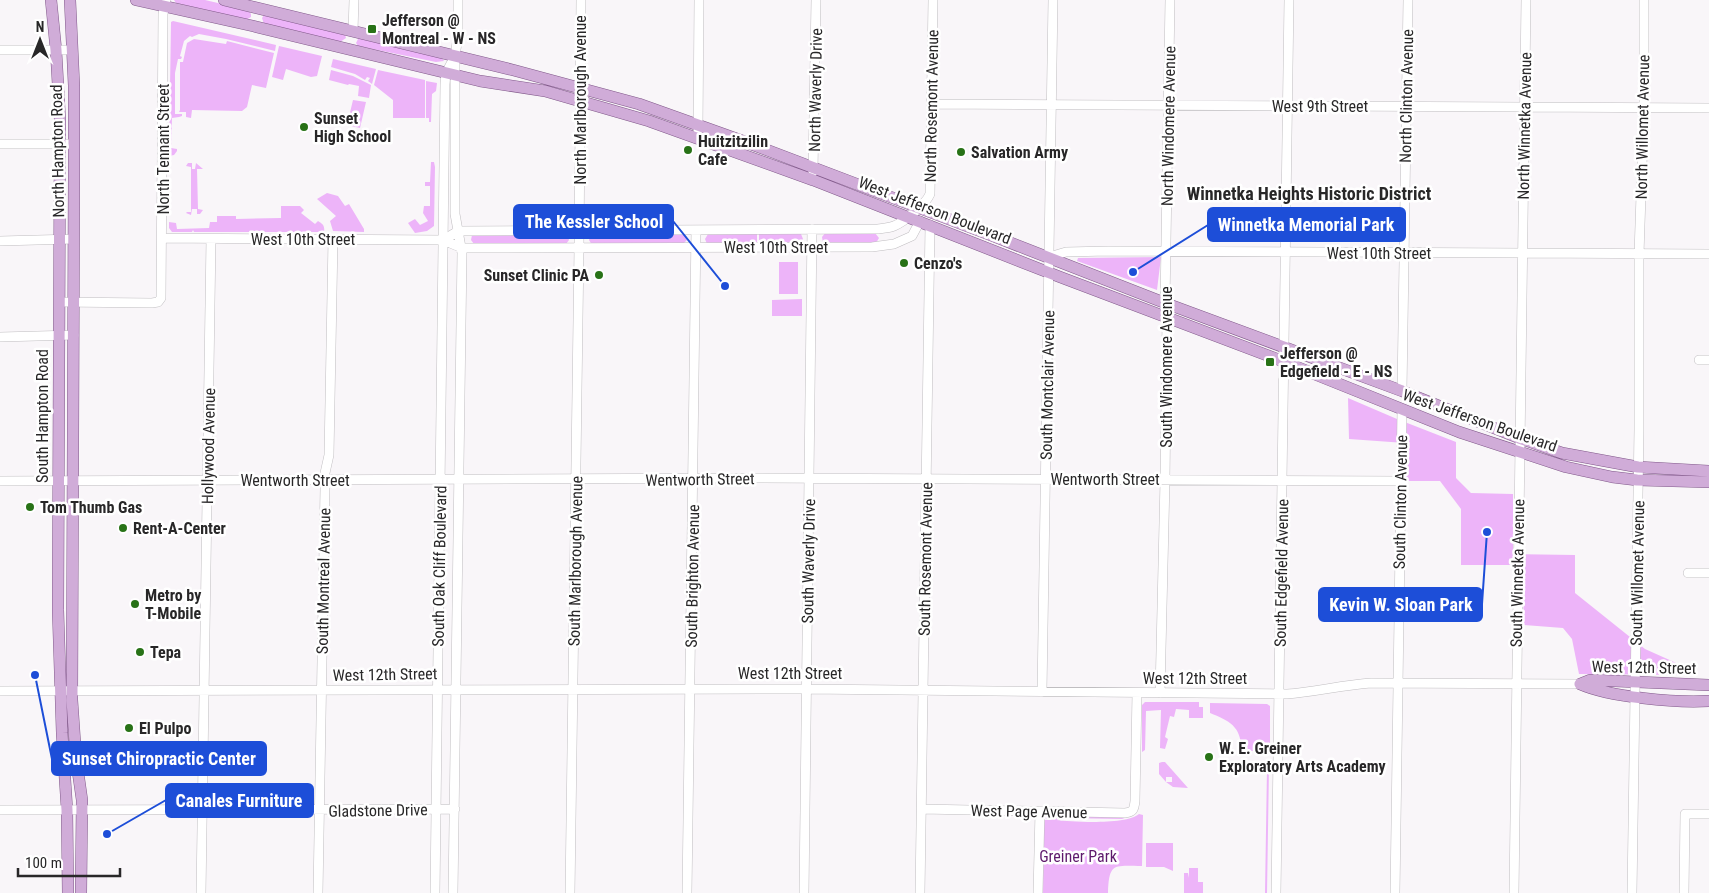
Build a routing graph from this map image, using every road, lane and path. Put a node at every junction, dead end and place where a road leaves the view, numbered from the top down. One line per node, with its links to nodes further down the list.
1 (51, 0): 23 (main road, North Hampton Road)
2 (70, 0): 24 (main road, North Hampton Road)
3 (136, 0): 17 (main road, West Jefferson Boulevard)
4 (224, 0): 18 (main road, West Jefferson Boulevard)
5 (354, 0): 20 (street)
6 (458, 0): 25 (street)
7 (581, 0): 27 (street, North Marlborough Avenue)
8 (699, 0): 37 (street)
9 (816, 0): 42 (street, North Waverly Drive)
10 (933, 0): 29 (street, North Rosemont Avenue)
11 (1053, 0): 30 (street, South Montclair Avenue)
12 (1170, 0): 31 (street, North Windomere Avenue)
13 (1289, 0): 32 (street, South Edgefield Avenue)
14 (1408, 0): 33 (street, North Clinton Avenue)
15 (1526, 0): 34 (street, North Winnetka Avenue)
16 (1644, 0): 35 (street, North Willomet Avenue)
17 (165, 3): 19 (main road, West Jefferson Boulevard); 51 (street, North Tennant Street)
18 (258, 8): 19 (main road); 20 (main road, West Jefferson Boulevard)
19 (254, 26): 21 (main road, West Jefferson Boulevard)
20 (353, 31): 21 (main road); 25 (main road, West Jefferson Boulevard)
21 (346, 48): 26 (main road, West Jefferson Boulevard)
22 (0, 50): 23 (street)
23 (56, 50): 24 (street); 40 (main road, North Hampton Road)
24 (71, 50): 41 (main road, North Hampton Road)
25 (455, 56): 26 (street); 27 (main road, West Jefferson Boulevard)
26 (451, 74): 28 (main road, West Jefferson Boulevard); 50 (street, South Oak Cliff Boulevard); 56 (street, South Oak Cliff Boulevard)
27 (580, 87): 28 (street, North Marlborough Avenue); 37 (main road, West Jefferson Boulevard)
28 (580, 101): 38 (main road, West Jefferson Boulevard); 48 (street, North Marlborough Avenue)
29 (932, 104): 30 (street, West 9th Street); 44 (street, North Rosemont Avenue)
30 (1051, 105): 31 (street, West 9th Street); 68 (street, South Montclair Avenue)
31 (1169, 105): 32 (street, West 9th Street); 62 (street, North Windomere Avenue)
32 (1288, 106): 33 (street, West 9th Street); 63 (street, South Edgefield Avenue)
33 (1406, 106): 34 (street, West 9th Street); 64 (street, North Clinton Avenue)
34 (1524, 107): 35 (street, West 9th Street); 65 (street, North Winnetka Avenue)
35 (1644, 107): 36 (street, West 9th Street); 66 (street, North Willomet Avenue)
36 (1709, 108)
37 (698, 124): 38 (street); 42 (main road, West Jefferson Boulevard)
38 (698, 138): 43 (main road, West Jefferson Boulevard)
39 (0, 144): 40 (street)
40 (60, 144): 41 (street); 52 (main road, North Hampton Road)
41 (74, 144): 53 (main road, North Hampton Road)
42 (814, 167): 43 (street, North Waverly Drive); 44 (main road, West Jefferson Boulevard)
43 (813, 180): 45 (main road, West Jefferson Boulevard)
44 (919, 208): 45 (street, West 10th Street); 68 (main road, West Jefferson Boulevard)
45 (908, 216): 46 (main road, West Jefferson Boulevard); 47 (street, West 10th Street)
46 (925, 223): 58 (street, West 10th Street); 69 (main road, West Jefferson Boulevard); 92 (street, South Rosemont Avenue)
47 (812, 229): 49 (street, West 10th Street); 58 (street, South Waverly Drive)
48 (579, 230): 49 (street, West 10th Street); 50 (street, West 10th Street); 60 (street, South Marlborough Avenue)
49 (696, 230): 61 (street, South Brighton Avenue)
50 (458, 231): 56 (street); 59 (street, South Oak Cliff Boulevard)
51 (162, 238): 54 (street, West 10th Street); 71 (street, North Tennant Street)
52 (60, 239): 53 (street); 57 (street); 70 (main road, South Hampton Road)
53 (74, 239): 71 (main road, North Hampton Road)
54 (211, 239): 55 (street, West 10th Street); 89 (street, Hollywood Avenue)
55 (333, 239): 56 (street, West 10th Street); 95 (street, South Montreal Avenue)
56 (443, 240): 59 (street, West 10th Street); 96 (street, South Oak Cliff Boulevard)
57 (0, 241)
58 (813, 247): 61 (street, West 10th Street); 88 (street, South Waverly Drive)
59 (462, 248): 60 (street, West 10th Street); 90 (street, South Oak Cliff Boulevard)
60 (579, 248): 61 (street, West 10th Street); 97 (street, South Marlborough Avenue)
61 (696, 248): 91 (street, South Brighton Avenue)
62 (1166, 251): 63 (street, West 10th Street); 68 (street, West 10th Street); 72 (street, South Windomere Avenue)
63 (1285, 252): 64 (street, West 10th Street); 77 (street, South Edgefield Avenue)
64 (1403, 253): 65 (street, West 10th Street); 82 (street)
65 (1522, 253): 66 (street, West 10th Street); 84 (street, South Winnetka Avenue)
66 (1639, 254): 67 (street, West 10th Street); 86 (street, South Willomet Avenue)
67 (1709, 254)
68 (1049, 257): 69 (street, South Montclair Avenue); 72 (main road, West Jefferson Boulevard)
69 (1048, 272): 73 (main road, West Jefferson Boulevard); 93 (street, South Montclair Avenue)
70 (59, 302): 71 (street); 74 (main road, South Hampton Road)
71 (74, 302): 75 (main road, South Hampton Road)
72 (1165, 303): 73 (street, South Windomere Avenue); 77 (main road, West Jefferson Boulevard)
73 (1167, 316): 80 (main road, West Jefferson Boulevard); 98 (street, South Windomere Avenue)
74 (59, 334): 75 (street); 76 (street); 94 (main road, South Hampton Road)
75 (74, 335): 102 (main road, South Hampton Road)
76 (0, 337)
77 (1284, 347): 80 (street, South Edgefield Avenue); 82 (main road, West Jefferson Boulevard)
78 (1699, 360): 79 (street)
79 (1709, 360)
80 (1284, 362): 81 (main road, West Jefferson Boulevard); 99 (street, South Edgefield Avenue)
81 (1350, 389): 82 (main road); 83 (main road, West Jefferson Boulevard)
82 (1402, 392): 84 (main road, West Jefferson Boulevard)
83 (1402, 410): 85 (main road, West Jefferson Boulevard); 103 (street, South Clinton Avenue)
84 (1519, 438): 85 (street, South Winnetka Avenue); 86 (main road, West Jefferson Boulevard)
85 (1520, 453): 100 (main road, West Jefferson Boulevard); 111 (street, South Winnetka Avenue)
86 (1638, 467): 87 (main road, West Jefferson Boulevard); 100 (street, South Willomet Avenue)
87 (1709, 471)
88 (810, 478): 91 (street, Wentworth Street); 92 (street, Wentworth Street); 117 (street, South Waverly Drive)
89 (208, 479): 95 (street, Wentworth Street); 102 (street, Wentworth Street); 119 (street, Hollywood Avenue)
90 (458, 479): 96 (street, Wentworth Street); 97 (street, Wentworth Street); 115 (street, South Oak Cliff Boulevard)
91 (693, 479): 97 (street, Wentworth Street); 116 (street, South Brighton Avenue)
92 (926, 479): 93 (street, Wentworth Street); 123 (street, South Rosemont Avenue)
93 (1045, 479): 98 (street, Wentworth Street); 124 (street, South Montclair Avenue)
94 (58, 480): 101 (street, Wentworth Street); 102 (street, Wentworth Street); 107 (main road, South Hampton Road)
95 (325, 480): 96 (street, Wentworth Street); 122 (street, South Montreal Avenue)
96 (441, 480): 114 (street, South Oak Cliff Boulevard)
97 (576, 480): 120 (street, South Marlborough Avenue)
98 (1165, 480): 99 (street, Wentworth Street); 126 (street, South Windomere Avenue)
99 (1282, 480): 103 (street, Wentworth Street); 127 (street, South Edgefield Avenue)
100 (1638, 480): 104 (main road, West Jefferson Boulevard); 110 (street, South Willomet Avenue)
101 (0, 481)
102 (73, 481): 108 (main road, South Hampton Road)
103 (1400, 481): 109 (street, South Clinton Avenue)
104 (1709, 482)
105 (1688, 573): 106 (street)
106 (1709, 573)
107 (58, 580): 108 (main road); 118 (main road, South Hampton Road)
108 (71, 580): 118 (main road, South Hampton Road)
109 (1398, 682): 111 (street, West 12th Street); 127 (street, West 12th Street); 152 (street, South Clinton Avenue)
110 (1635, 682): 112 (main road, West 12th Street); 113 (main road, West 12th Street); 128 (street, South Willomet Avenue)
111 (1516, 683): 112 (street, West 12th Street); 153 (street, South Winnetka Avenue)
112 (1580, 684): 128 (main road, West 12th Street)
113 (1707, 685): 129 (main road)
114 (438, 689): 115 (street, West 12th Street); 122 (street, West 12th Street); 131 (street, South Oak Cliff Boulevard)
115 (457, 689): 120 (street, West 12th Street); 132 (street, South Oak Cliff Boulevard)
116 (691, 689): 117 (street, West 12th Street); 120 (street, West 12th Street); 147 (street, South Brighton Avenue)
117 (806, 689): 123 (street, West 12th Street); 148 (street, South Waverly Drive)
118 (66, 690): 119 (street, West 12th Street); 121 (street, West 12th Street); 135 (main road, South Hampton Road); 137 (main road, South Hampton Road)
119 (205, 690): 122 (street, West 12th Street); 130 (street, Hollywood Avenue)
120 (573, 690): 146 (street, South Marlborough Avenue)
121 (0, 691)
122 (322, 691): 136 (street, South Montreal Avenue)
123 (924, 691): 124 (street, West 12th Street); 133 (street, South Rosemont Avenue)
124 (1042, 692): 125 (street, West 12th Street)
125 (1137, 693): 126 (street, West 12th Street); 138 (street, West Page Avenue)
126 (1160, 693): 127 (street, West 12th Street)
127 (1280, 694): 151 (street, South Edgefield Avenue)
128 (1635, 696): 129 (main road, West 12th Street); 154 (street, South Willomet Avenue)
129 (1706, 701)
130 (202, 809): 136 (street, Gladstone Drive); 137 (street, Gladstone Drive); 142 (street, Hollywood Avenue)
131 (436, 809): 132 (street, Gladstone Drive); 136 (street, Gladstone Drive); 144 (street, South Oak Cliff Boulevard)
132 (455, 809): 145 (street, South Oak Cliff Boulevard)
133 (922, 809): 138 (street, West Page Avenue); 149 (street, South Rosemont Avenue)
134 (0, 810): 135 (street, Gladstone Drive)
135 (68, 810): 137 (street, Gladstone Drive); 140 (main road, South Hampton Road)
136 (320, 810): 143 (street, South Montreal Avenue)
137 (82, 811): 141 (main road, South Hampton Road)
138 (1040, 811): 150 (street)
139 (1709, 814): 155 (street)
140 (68, 893)
141 (81, 893)
142 (201, 893)
143 (318, 893)
144 (435, 893)
145 (453, 893)
146 (570, 893)
147 (687, 893)
148 (804, 893)
149 (920, 893)
150 (1038, 893)
151 (1276, 893)
152 (1394, 893)
153 (1514, 893)
154 (1632, 893)
155 (1684, 893)

